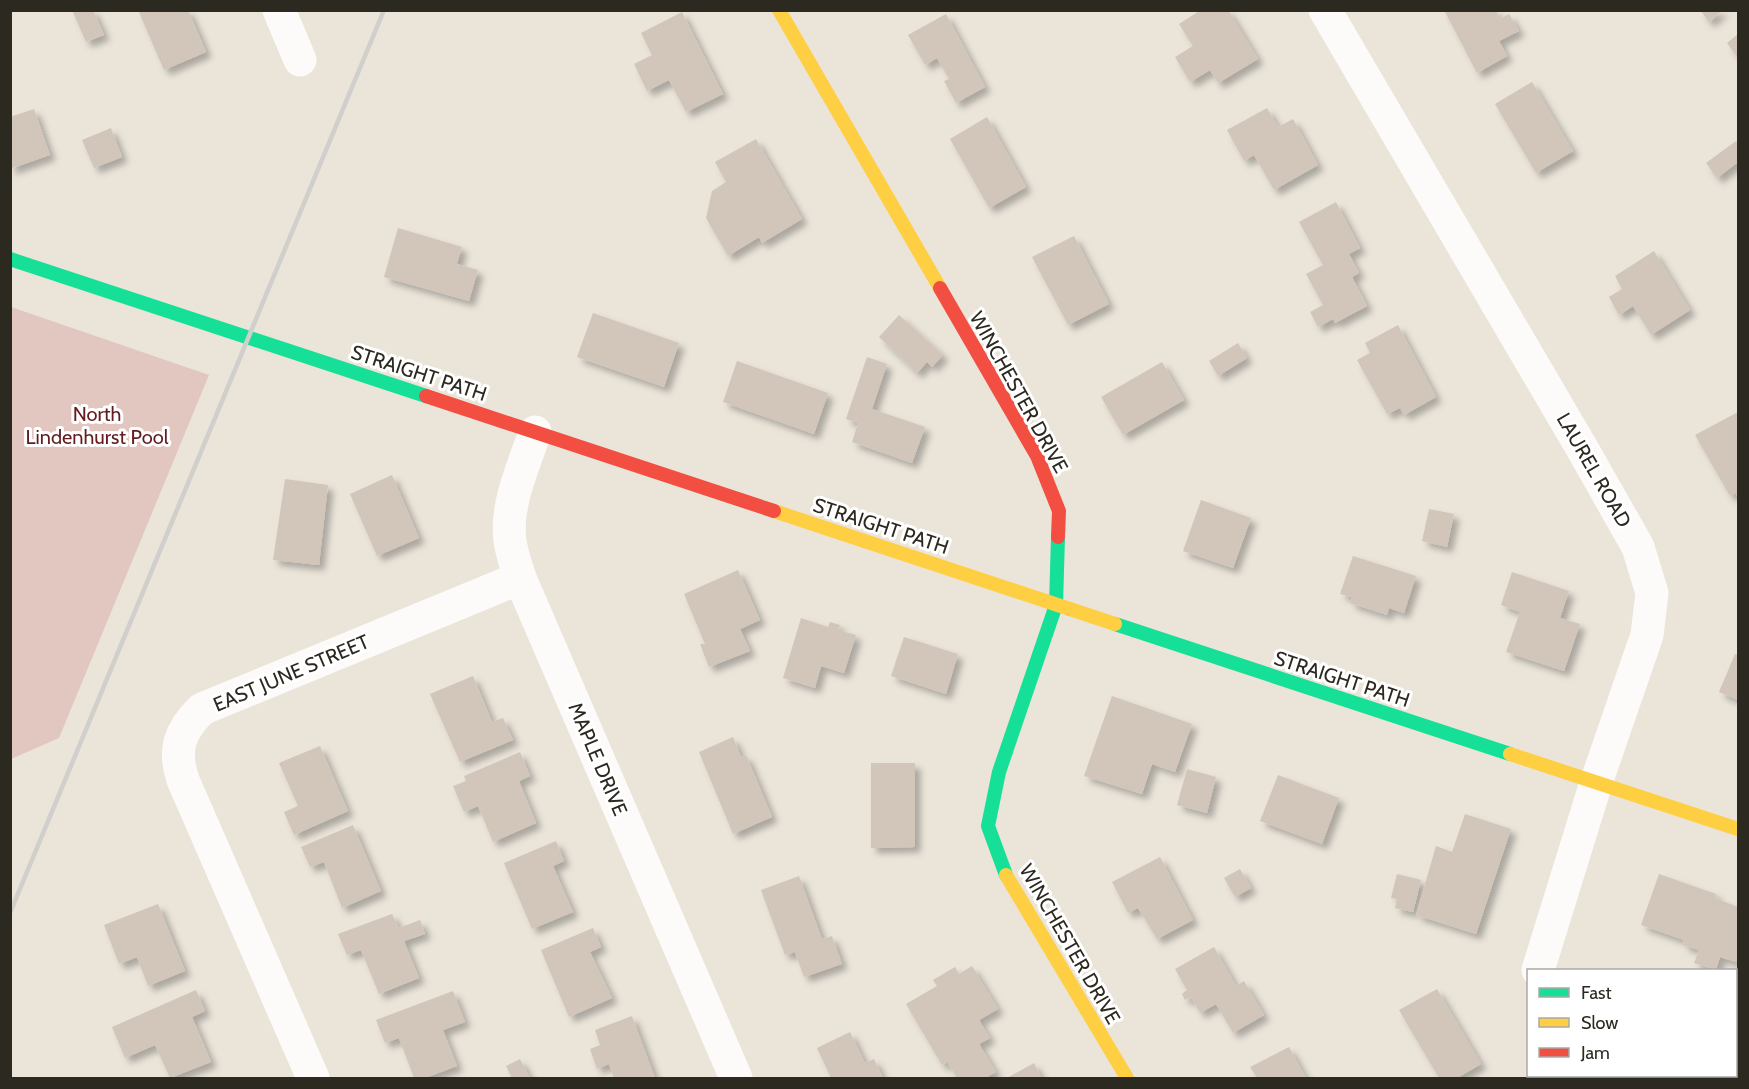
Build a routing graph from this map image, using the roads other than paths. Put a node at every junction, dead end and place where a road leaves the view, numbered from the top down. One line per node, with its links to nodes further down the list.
1 (279, 10): 4 (street)
2 (778, 10): 8 (main road, WINCHESTER DRIVE)
3 (1325, 10): 9 (street, LAUREL ROAD)
4 (300, 60)
5 (10, 259): 6 (main road, STRAIGHT PATH)
6 (536, 432): 7 (street, MAPLE DRIVE); 8 (main road, STRAIGHT PATH)
7 (520, 578): 12 (street, EAST JUNE STREET); 13 (street, MAPLE DRIVE)
8 (1056, 605): 9 (main road, STRAIGHT PATH); 14 (main road, WINCHESTER DRIVE)
9 (1596, 783): 10 (main road, STRAIGHT PATH); 11 (street, LAUREL ROAD)
10 (1738, 830)
11 (1538, 969)
12 (313, 1078)
13 (736, 1078)
14 (1127, 1078)

